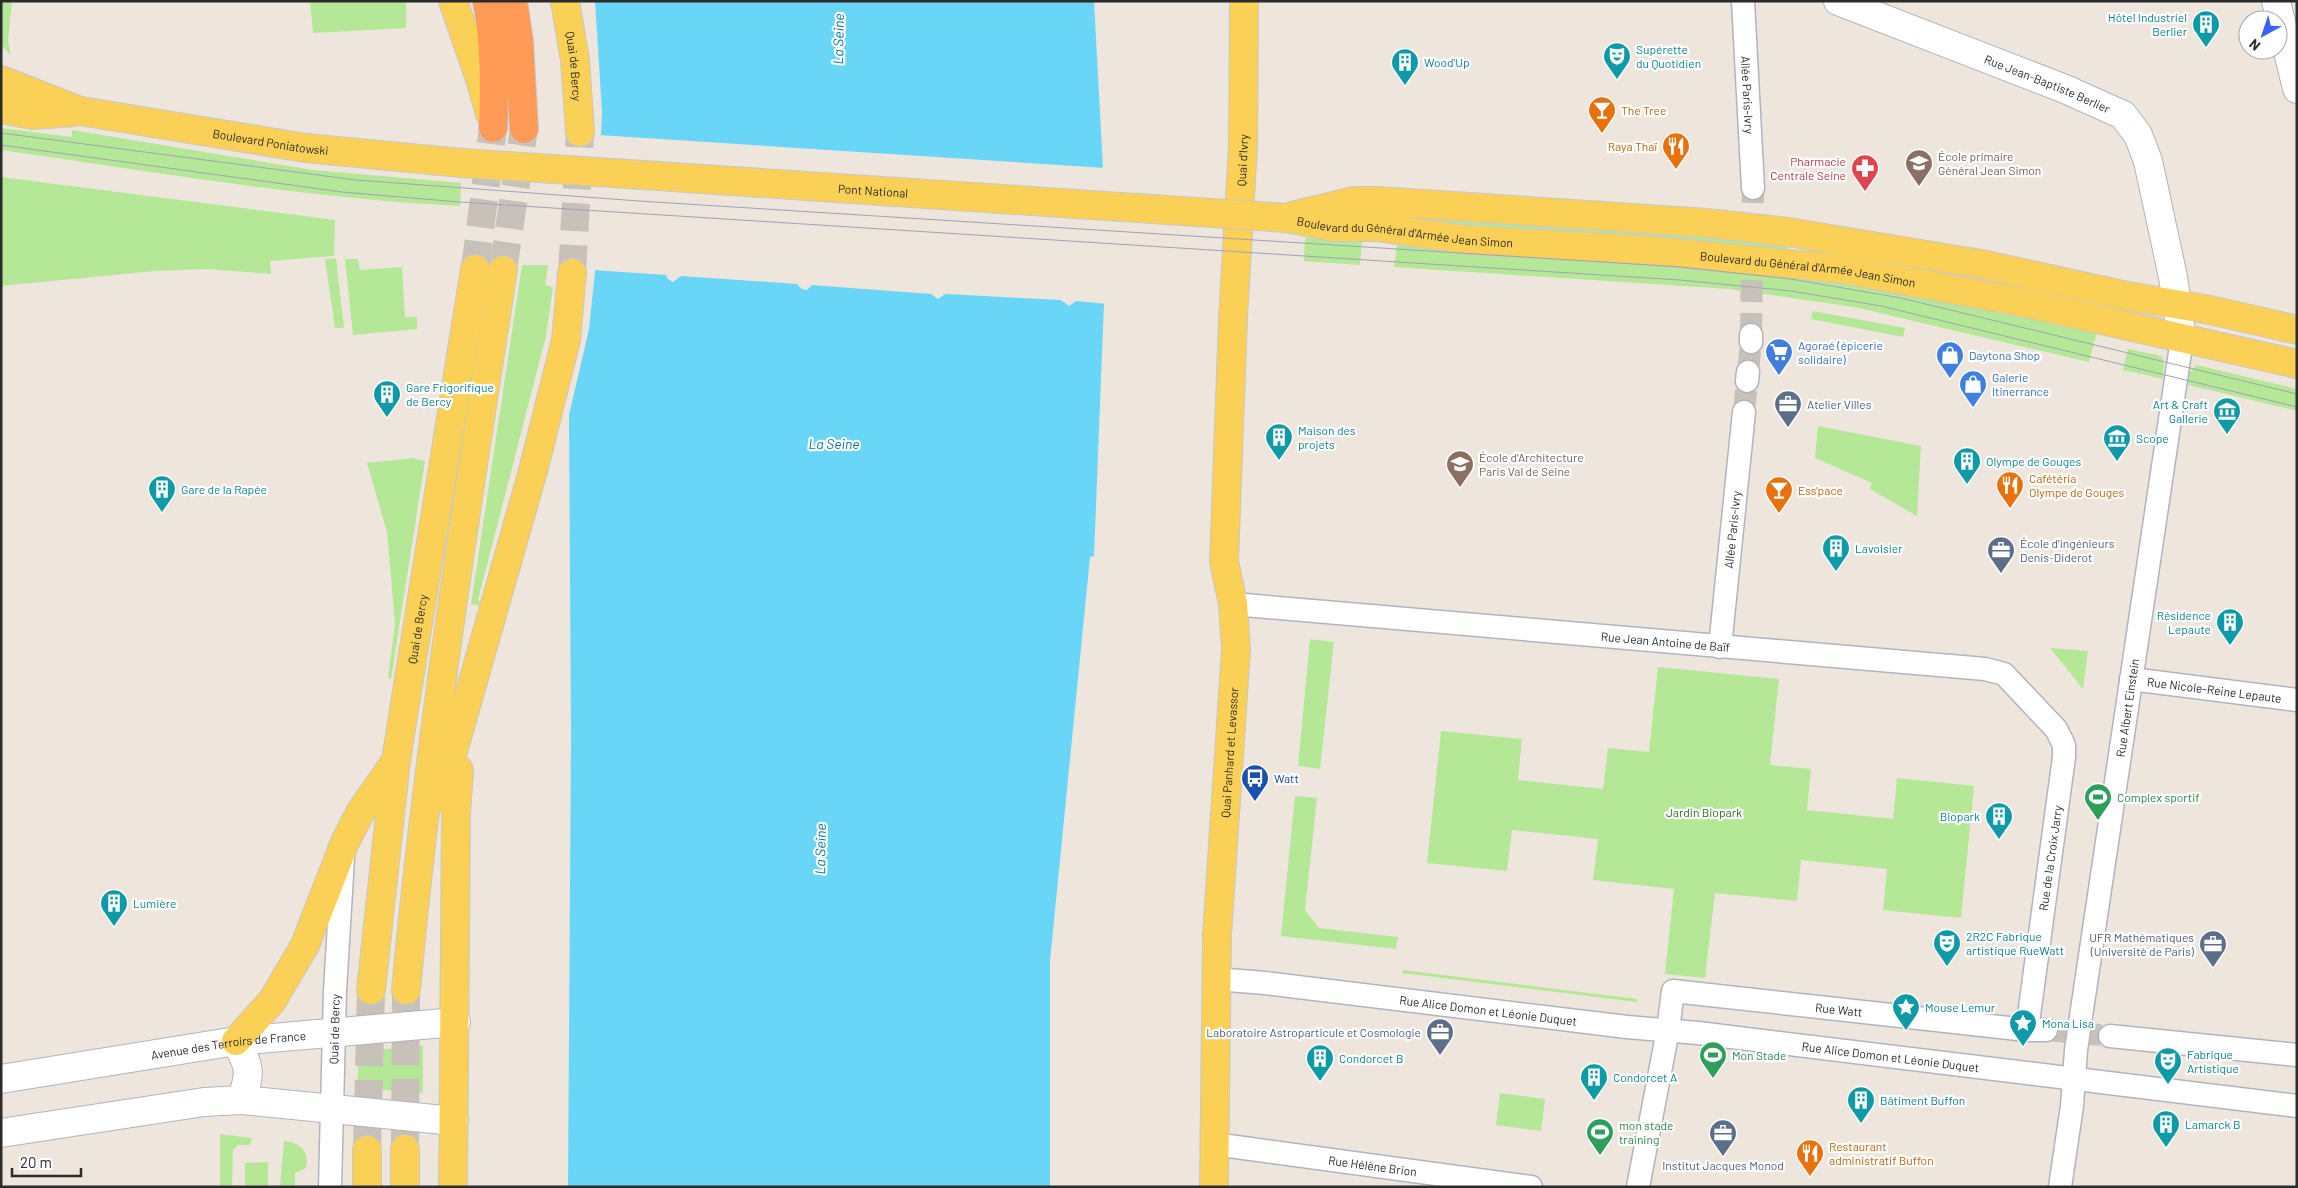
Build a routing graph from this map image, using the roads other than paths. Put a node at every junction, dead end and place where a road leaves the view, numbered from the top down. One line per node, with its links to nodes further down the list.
1 (453, 1): 13 (main road)
2 (488, 1): 13 (highway)
3 (513, 1): 14 (highway)
4 (565, 1): 15 (main road, Quai de Bercy)
5 (1244, 1): 24 (main road, Quai d'Ivry)
6 (1743, 1): 17 (street, Allée Paris-Ivry)
7 (1838, 1): 23 (street, Rue Jean-Baptiste Berlier)
8 (2276, 1): 10 (street)
9 (1, 80): 12 (main road, Boulevard Poniatowski)
10 (2297, 89)
11 (1, 110): 12 (main road, Boulevard Poniatowski)
12 (80, 111): 16 (main road, Boulevard Poniatowski)
13 (493, 128)
14 (524, 130)
15 (580, 132)
16 (462, 164): 19 (main road, Pont National, bridge)
17 (1753, 188)
18 (1336, 216): 19 (main road, Boulevard du Général d'Armée Jean Simon); 23 (main road, Boulevard du Général d'Armée Jean Simon); 26 (main road, Boulevard du Général d'Armée Jean Simon)
19 (1286, 218)
20 (475, 269): 35 (main road, Quai de Bercy)
21 (503, 270): 37 (main road)
22 (572, 273): 33 (main road)
23 (2177, 304): 25 (main road, Boulevard du Général d'Armée Jean Simon); 26 (street, Rue Jean-Baptiste Berlier)
24 (1233, 318): 29 (main road, Quai Panhard et Levassor)
25 (2297, 330)
26 (2182, 339): 27 (main road, Boulevard du Général d'Armée Jean Simon); 31 (street, Rue Albert Einstein)
27 (2297, 364)
28 (1744, 412): 30 (street, Allée Paris-Ivry)
29 (1232, 604): 30 (street, Rue Jean Antoine de Baïf); 38 (main road, Quai Panhard et Levassor)
30 (1720, 647): 34 (street, Rue Jean Antoine de Baïf)
31 (2131, 679): 32 (street, Rue Nicole-Reine Lepaute); 49 (street, Rue Albert Einstein)
32 (2297, 700)
33 (463, 721): 37 (main road); 41 (main road)
34 (2064, 745): 43 (street, Rue de la Croix Jarry)
35 (396, 760): 36 (main road); 39 (main road, Quai de Bercy)
36 (344, 842): 44 (street, Quai de Bercy); 46 (main road)
37 (416, 873): 40 (main road)
38 (1216, 979): 42 (street, Rue Alice Domon et Léonie Duquet); 55 (main road, Quai Panhard et Levassor)
39 (371, 990)
40 (406, 990)
41 (456, 1022): 44 (street, Avenue des Terroirs de France); 53 (main road)
42 (1668, 1030): 43 (street, Rue Watt); 49 (street, Rue Alice Domon et Léonie Duquet); 64 (street)
43 (2036, 1030)
44 (334, 1033): 46 (street, Avenue des Terroirs de France); 52 (street, Quai de Bercy)
45 (2110, 1036): 47 (street)
46 (236, 1041): 48 (street, Avenue des Terroirs de France); 50 (street)
47 (2297, 1055)
48 (1, 1079)
49 (2074, 1079): 51 (street, Rue Alice Domon et Léonie Duquet); 65 (street, Rue Albert Einstein)
50 (242, 1100): 52 (street); 54 (street)
51 (2297, 1106)
52 (332, 1109): 53 (street); 58 (street, Quai de Bercy)
53 (454, 1121): 61 (main road)
54 (1, 1133)
55 (1214, 1144): 62 (main road, Quai Panhard et Levassor); 63 (street, Rue Hélène Brion)
56 (405, 1149): 60 (main road)
57 (367, 1150): 59 (main road)
58 (330, 1187)
59 (367, 1187)
60 (405, 1187)
61 (453, 1187)
62 (1214, 1187)
63 (1531, 1187)
64 (1638, 1187)
65 (2060, 1187)

